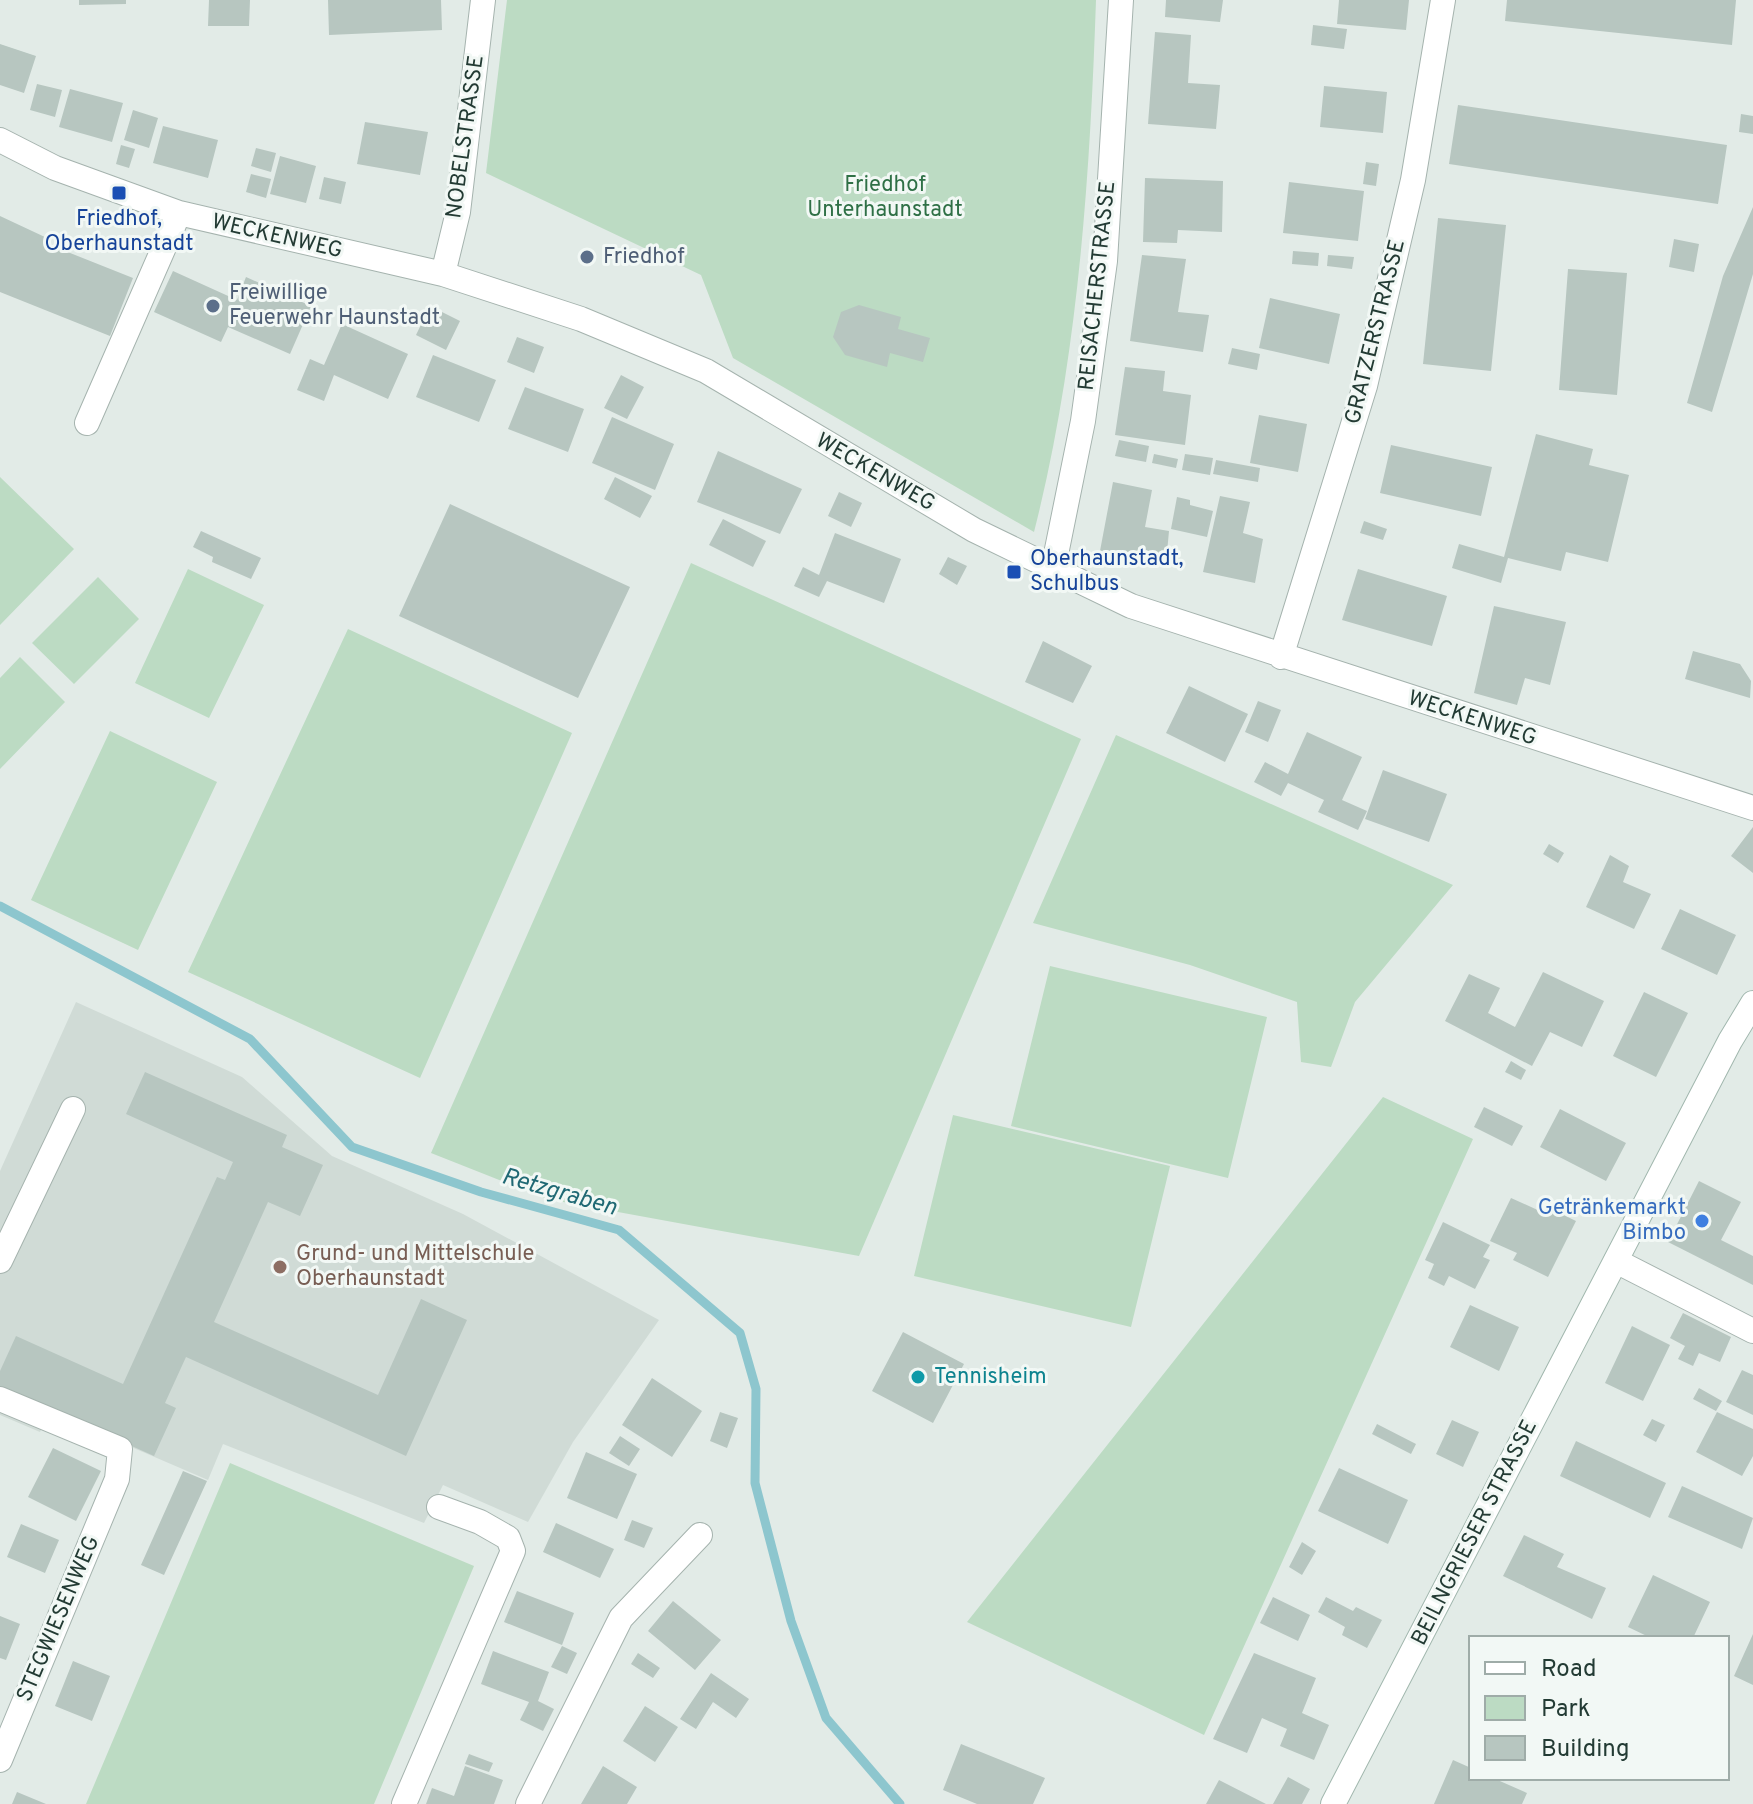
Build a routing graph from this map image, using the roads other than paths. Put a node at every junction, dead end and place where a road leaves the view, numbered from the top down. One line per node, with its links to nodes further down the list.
1 (483, 0): 6 (street, NOBELSTRASSE)
2 (1121, 0): 8 (street, REISACHERSTRASSE)
3 (1443, 0): 9 (street, GRATZERSTRASSE)
4 (0, 140): 5 (street, WECKENWEG)
5 (179, 213): 6 (street, WECKENWEG); 7 (street)
6 (443, 274): 8 (street, WECKENWEG)
7 (87, 423)
8 (1053, 569): 9 (street, WECKENWEG)
9 (1281, 657): 10 (street, WECKENWEG)
10 (1753, 808)
11 (1753, 1003): 14 (street, BEILNGRIESER STRASSE)
12 (73, 1109): 13 (street)
13 (0, 1261)
14 (1616, 1261): 15 (street); 22 (street, BEILNGRIESER STRASSE)
15 (1753, 1331)
16 (0, 1399): 19 (street, STEGWIESENWEG)
17 (439, 1507): 20 (street)
18 (700, 1535): 21 (street)
19 (0, 1760)
20 (404, 1804)
21 (528, 1804)
22 (1333, 1804)

